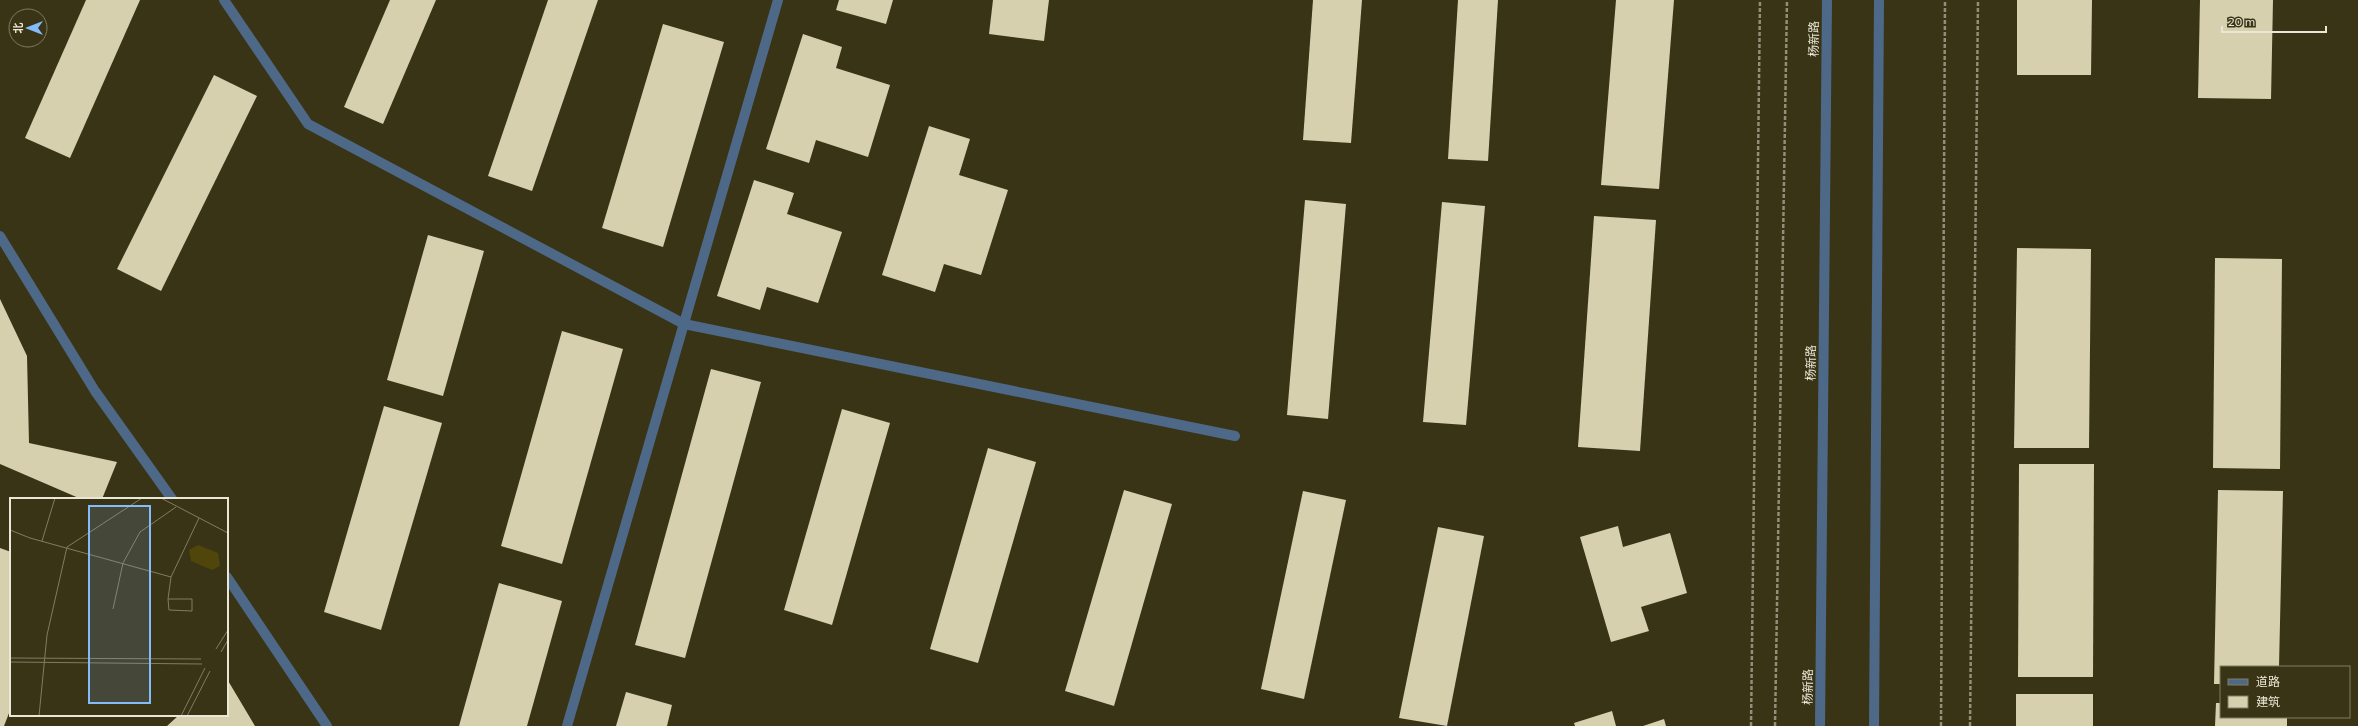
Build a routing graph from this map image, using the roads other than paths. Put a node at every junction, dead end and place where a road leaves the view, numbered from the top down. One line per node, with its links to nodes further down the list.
1 (224, 0): 6 (street)
2 (778, 0): 6 (street)
3 (1827, 0): 12 (street, 杨新路)
4 (1879, 0): 13 (street)
5 (0, 236): 8 (street)
6 (684, 324): 7 (street); 11 (street)
7 (1234, 436)
8 (171, 498)
9 (228, 578): 10 (street)
10 (327, 726)
11 (567, 726)
12 (1820, 726)
13 (1874, 726)

